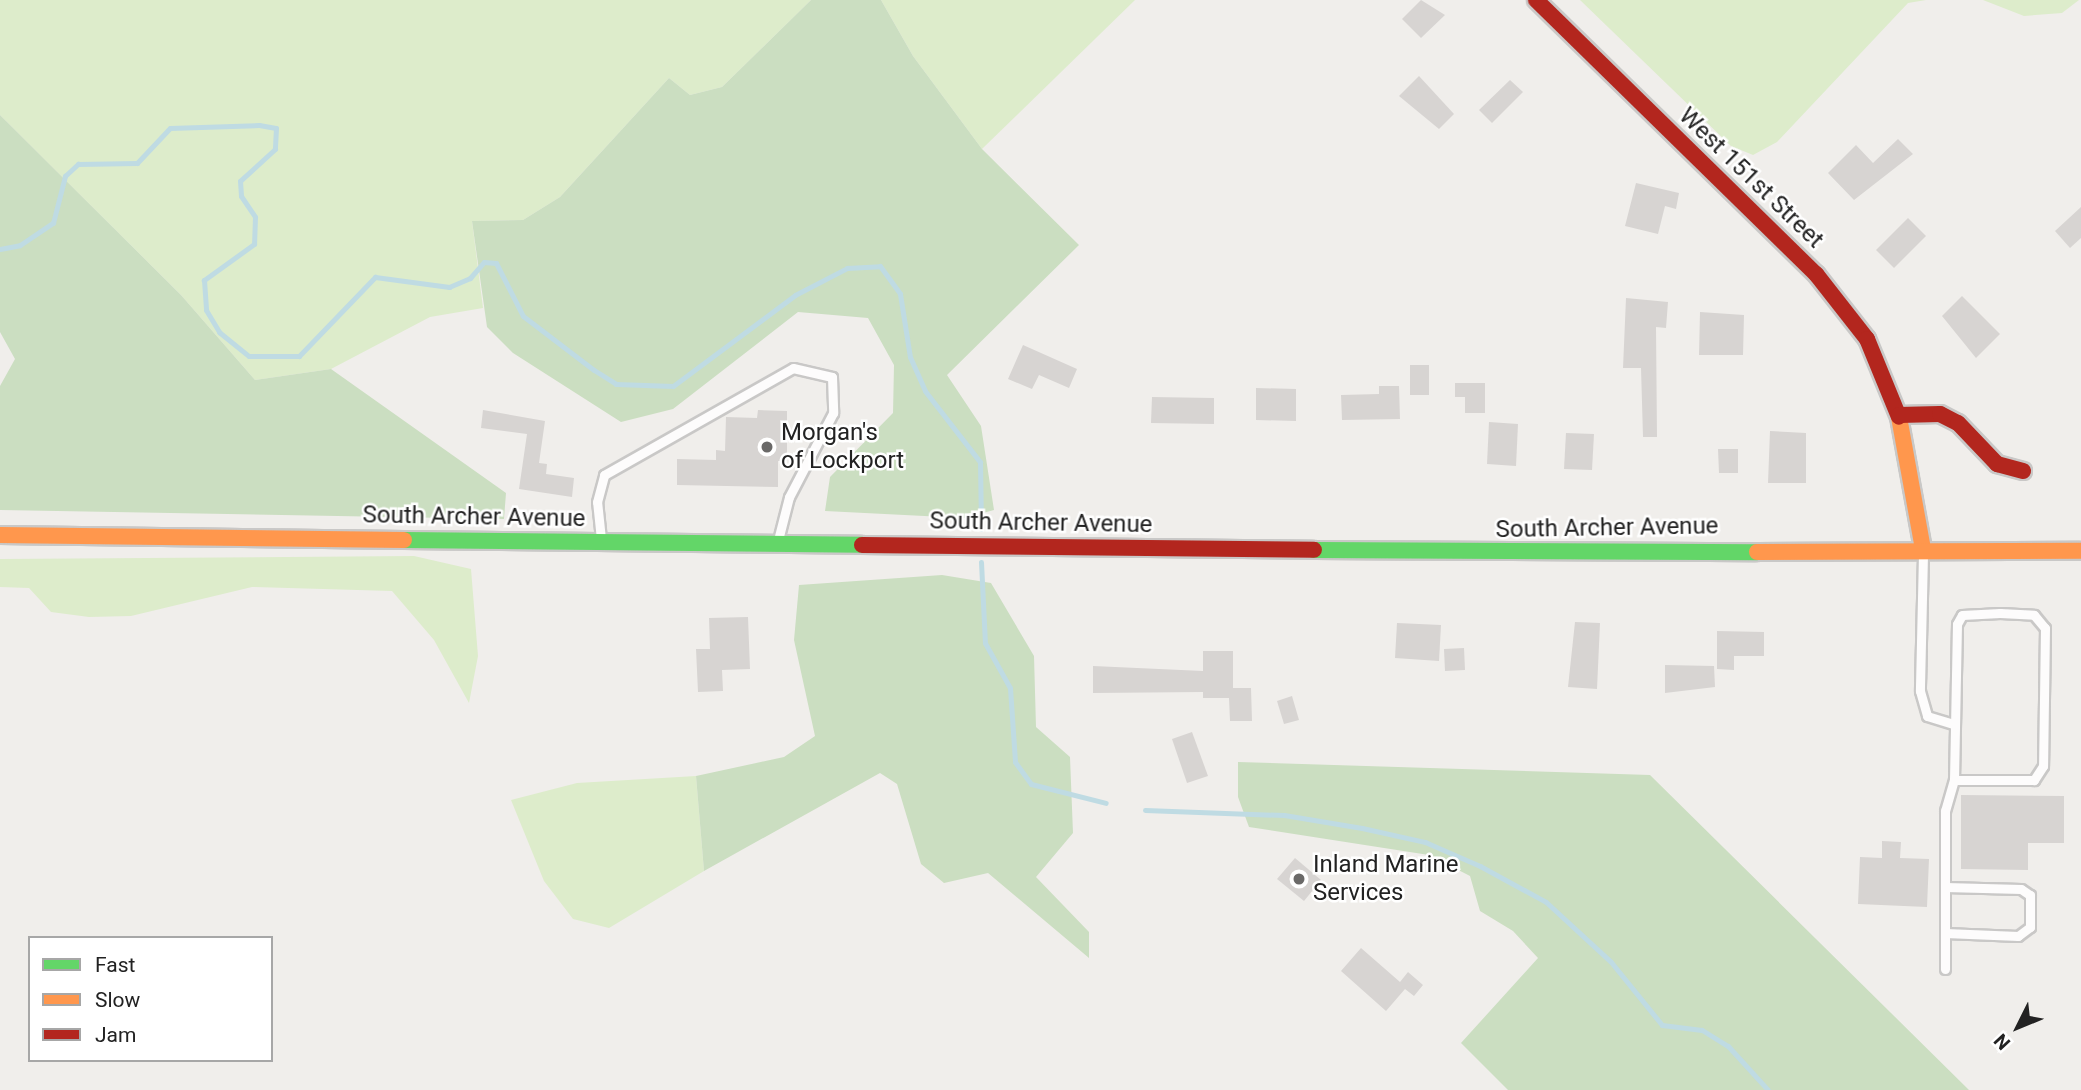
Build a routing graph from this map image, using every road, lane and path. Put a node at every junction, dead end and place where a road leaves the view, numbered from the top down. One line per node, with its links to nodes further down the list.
1 (1536, 0): 2 (main road, West 151st Street)
2 (1899, 415): 3 (main road); 7 (main road, West 151st Street)
3 (2023, 471)
4 (0, 536): 5 (main road, South Archer Avenue)
5 (601, 541): 6 (main road, South Archer Avenue); 6 (lane)
6 (778, 541): 7 (main road, South Archer Avenue)
7 (1923, 548): 8 (main road, South Archer Avenue); 9 (lane)
8 (2081, 551)
9 (1953, 724): 10 (lane); 10 (lane)
10 (1954, 780): 11 (lane)
11 (1945, 887): 12 (lane); 12 (lane)
12 (1945, 933): 13 (lane)
13 (1945, 969)

